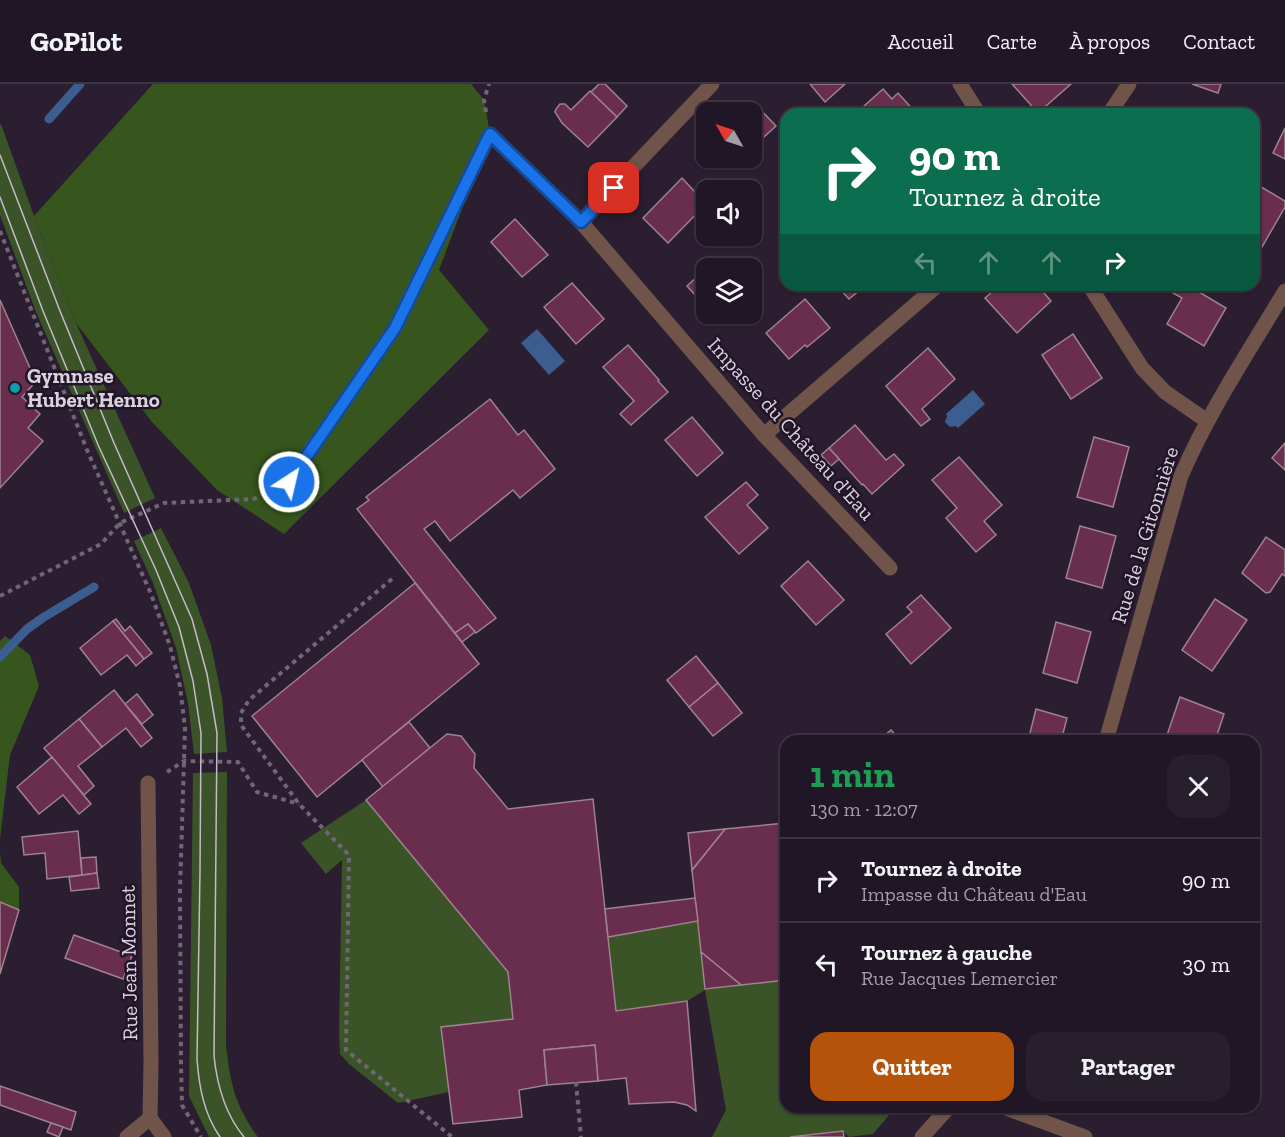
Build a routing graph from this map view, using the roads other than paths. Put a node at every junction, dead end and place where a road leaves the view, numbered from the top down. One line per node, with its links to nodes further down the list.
1 (712, 84): 6 (street)
2 (960, 84): 4 (street)
3 (1129, 84): 5 (street)
4 (975, 108)
5 (1113, 108)
6 (581, 222): 11 (street, Impasse du Château d'Eau); 12 (street, Impasse du Château d'Eau)
7 (931, 291): 11 (street)
8 (1093, 291): 10 (street)
9 (1285, 291): 10 (street, Rue de la Gitonnière)
10 (1207, 421): 14 (street, Rue de la Gitonnière)
11 (764, 435): 13 (street, Impasse du Château d'Eau)
12 (289, 482)
13 (890, 568)
14 (1108, 735)
15 (148, 783): 18 (street, Rue Jean Monnet)
16 (944, 1113): 21 (street)
17 (1019, 1113): 22 (street)
18 (150, 1118): 19 (street); 20 (street)
19 (127, 1137)
20 (164, 1137)
21 (922, 1137)
22 (1085, 1137)

